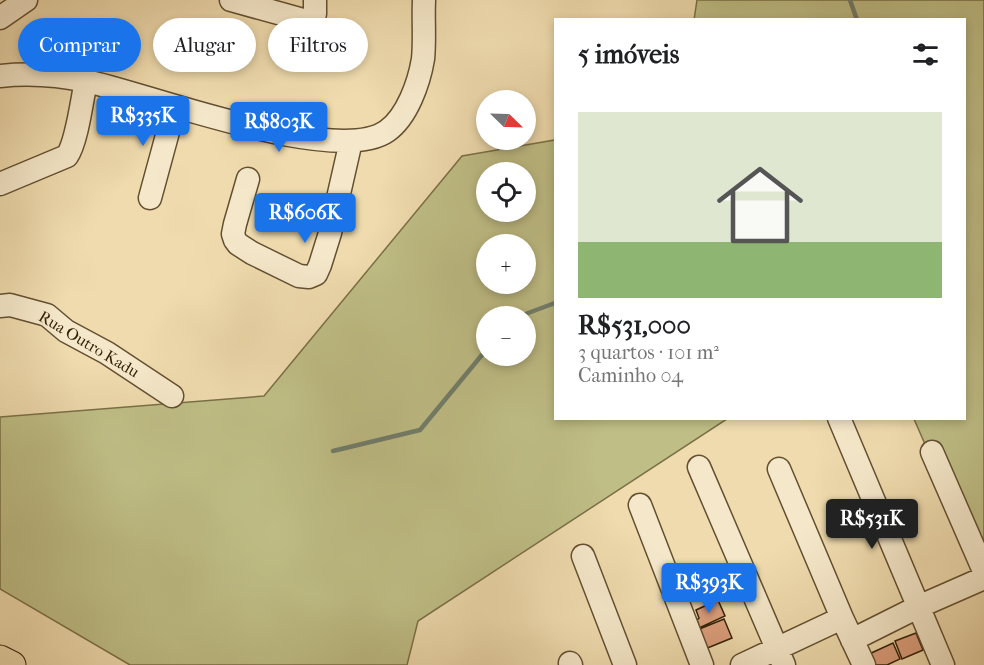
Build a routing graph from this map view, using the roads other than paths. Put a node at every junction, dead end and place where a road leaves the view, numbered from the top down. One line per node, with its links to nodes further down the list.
1 (26, 0): 5 (street)
2 (231, 0): 3 (street)
3 (315, 0)
4 (424, 0): 9 (street)
5 (0, 18)
6 (0, 76): 7 (street)
7 (86, 81): 8 (street); 11 (street)
8 (175, 106): 9 (street); 12 (street)
9 (351, 141): 10 (street)
10 (248, 179)
11 (0, 184)
12 (150, 198)
13 (0, 306): 14 (street, Rua Outro Kadu)
14 (172, 396)
15 (840, 420): 23 (street)
16 (932, 452): 21 (street)
17 (699, 467): 26 (street)
18 (779, 469): 24 (street)
19 (640, 505): 30 (street)
20 (583, 556): 29 (street)
21 (984, 571)
22 (984, 578): 23 (street)
23 (918, 607): 25 (street); 33 (street)
24 (842, 618): 25 (street); 26 (street)
25 (852, 640): 32 (street)
26 (780, 657): 31 (street)
27 (0, 658): 28 (main road)
28 (12, 665)
29 (625, 665)
30 (702, 665)
31 (742, 665)
32 (864, 665)
33 (944, 665)

